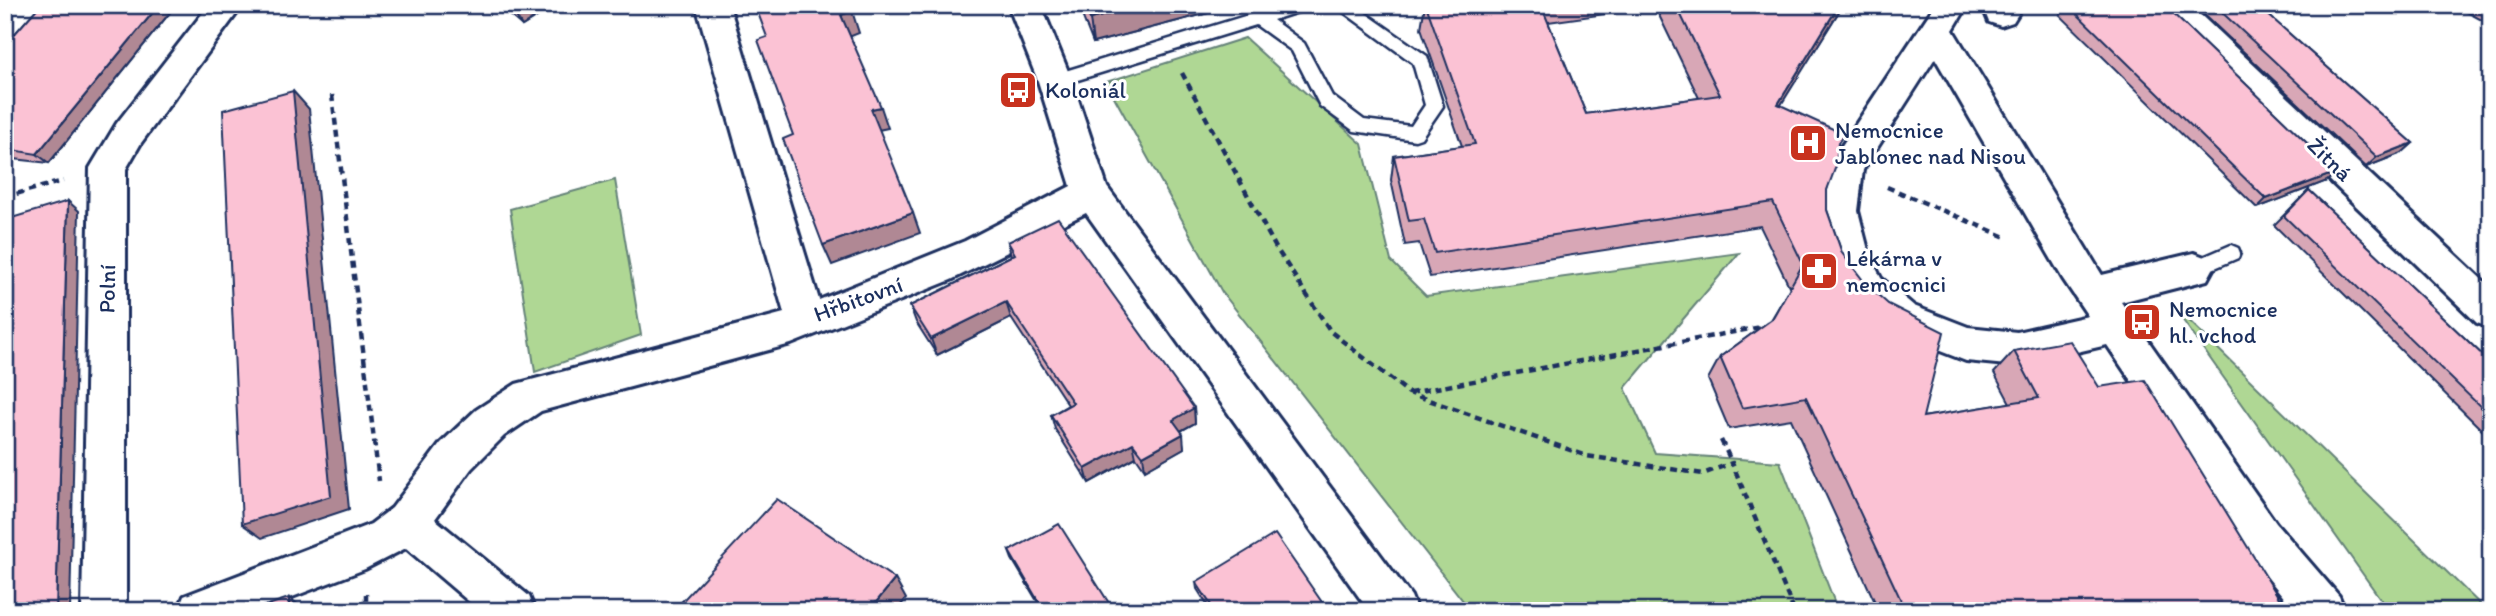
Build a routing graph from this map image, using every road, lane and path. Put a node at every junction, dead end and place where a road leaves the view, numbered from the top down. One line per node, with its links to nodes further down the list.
1 (227, 5): 13 (street)
2 (712, 5): 21 (street, Hřbitovní)
3 (1024, 5): 10 (street)
4 (1301, 5): 8 (lane)
5 (1342, 5): 8 (lane)
6 (2169, 5): 20 (street, Žitná)
7 (1943, 17): 12 (street); 19 (street)
8 (1260, 19): 9 (lane)
9 (1168, 47): 10 (lane); 24 (path)
10 (1055, 81): 14 (street)
11 (332, 95): 27 (path)
12 (1852, 157): 16 (path); 23 (street)
13 (108, 168): 15 (path); 28 (street, Polní)
14 (1091, 192): 21 (street, Hřbitovní); 31 (street)
15 (5, 197)
16 (2012, 240)
17 (2231, 253): 18 (lane)
18 (2194, 269): 19 (street)
19 (2095, 293): 23 (street)
20 (2491, 312)
21 (806, 321): 27 (street)
22 (1770, 326): 24 (path)
23 (2118, 326): 33 (street)
24 (1409, 393): 26 (path)
25 (1721, 440): 26 (path)
26 (1732, 463): 32 (path)
27 (396, 530): 29 (street); 30 (street)
28 (104, 611)
29 (200, 611)
30 (513, 611)
31 (1395, 611)
32 (1794, 611)
33 (2323, 611)

